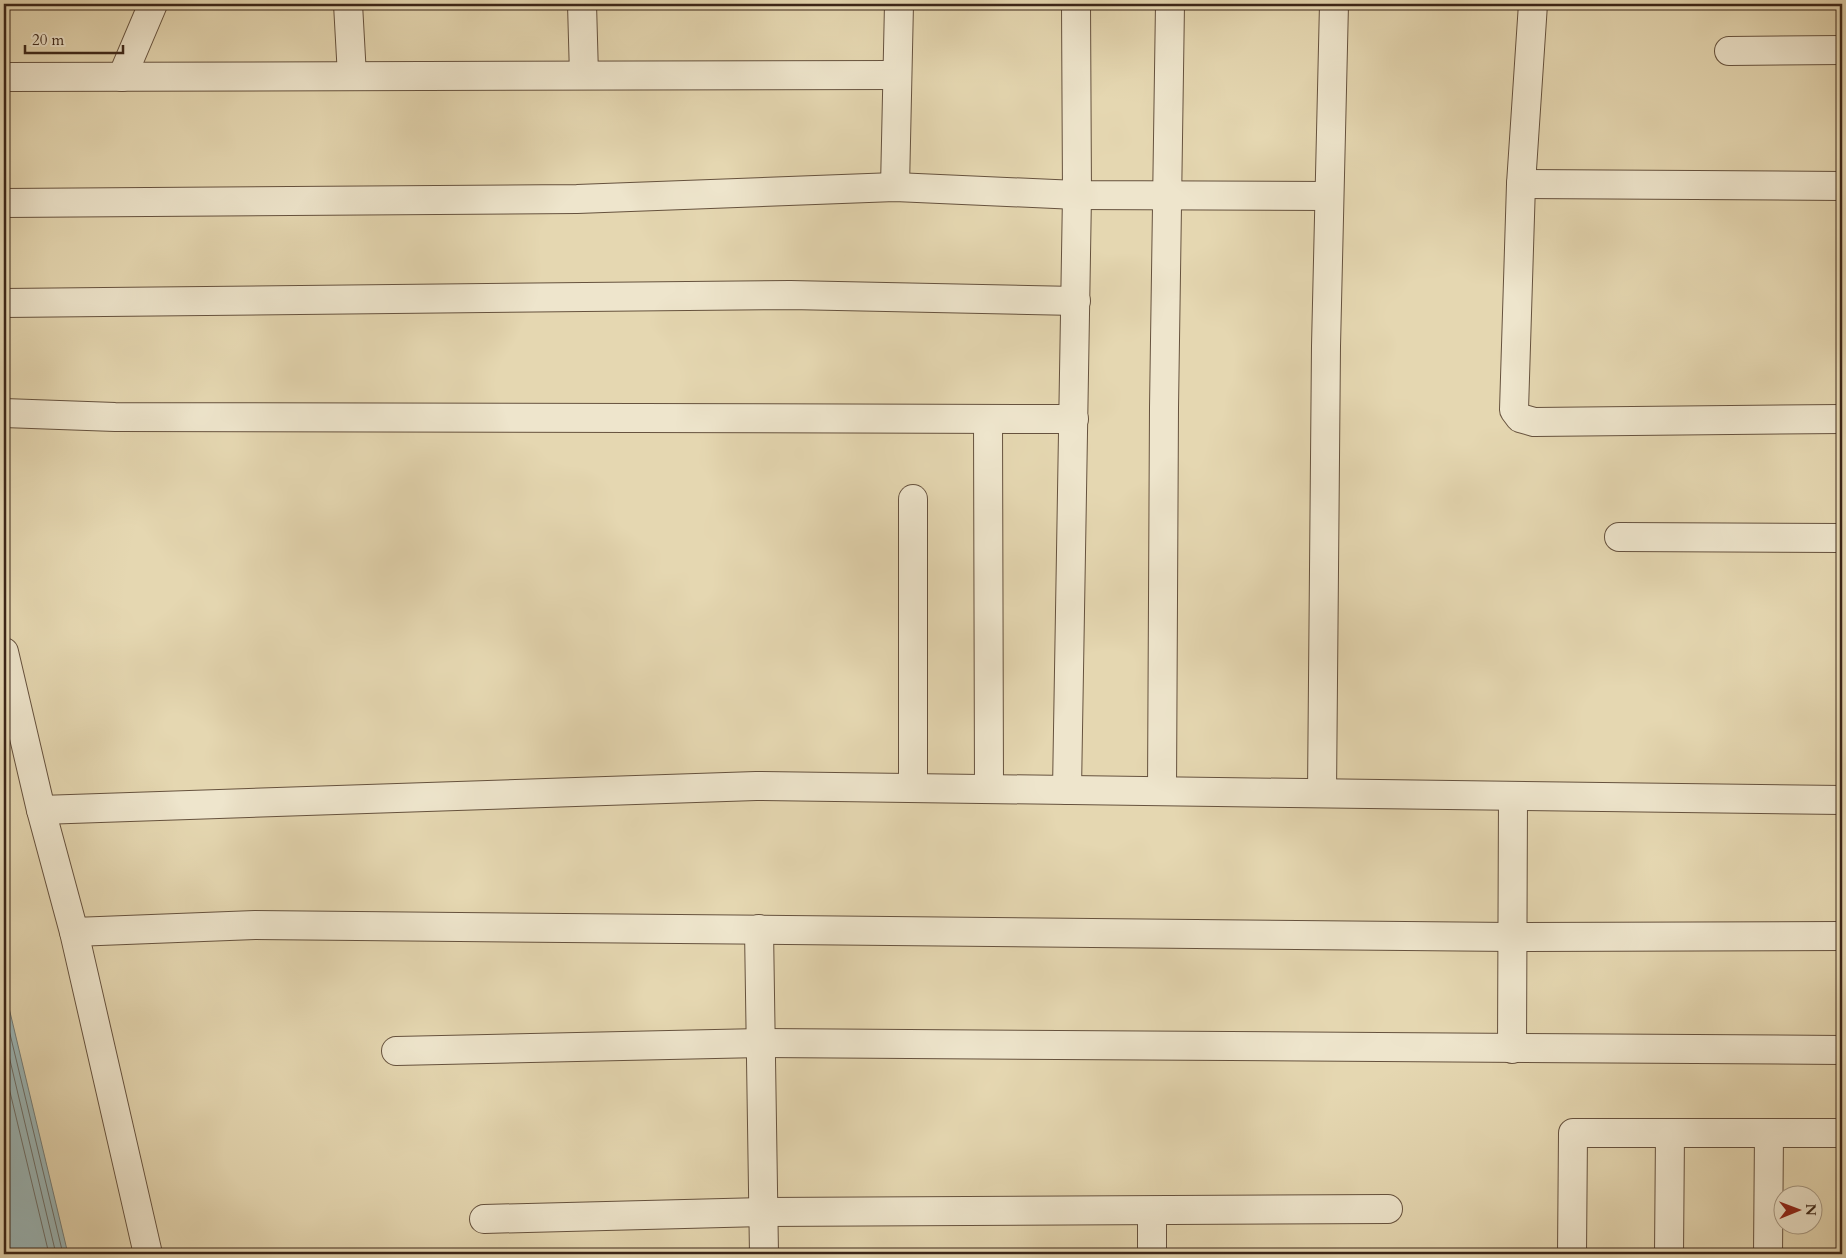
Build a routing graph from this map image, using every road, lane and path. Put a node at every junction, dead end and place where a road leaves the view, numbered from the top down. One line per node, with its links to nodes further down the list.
1 (153, 4): 15 (street)
2 (348, 4): 13 (street)
3 (582, 4): 11 (street)
4 (899, 4): 12 (street)
5 (1076, 4): 20 (street)
6 (1170, 4): 19 (street)
7 (1334, 4): 21 (street)
8 (1533, 4): 16 (street)
9 (1842, 50): 10 (street)
10 (1729, 51)
11 (584, 75): 12 (street); 13 (street)
12 (897, 75): 18 (street)
13 (352, 76): 15 (street)
14 (4, 77): 15 (street)
15 (122, 77)
16 (1521, 184): 17 (street); 28 (street)
17 (1842, 186)
18 (895, 187): 20 (street); 22 (street)
19 (1168, 194): 20 (street); 21 (street); 36 (street)
20 (1077, 196): 23 (street)
21 (1329, 196): 37 (street)
22 (4, 204)
23 (1076, 301): 24 (street); 27 (street)
24 (4, 303)
25 (4, 413): 26 (street)
26 (988, 419): 27 (street); 34 (street)
27 (1074, 419): 35 (street)
28 (1842, 419)
29 (913, 499): 33 (street)
30 (1619, 537): 31 (street)
31 (1842, 538)
32 (4, 652): 40 (street)
33 (913, 788): 34 (street); 40 (street)
34 (989, 789): 35 (street)
35 (1067, 790): 36 (street)
36 (1162, 791): 37 (street)
37 (1322, 793): 38 (street)
38 (1513, 796): 39 (street); 44 (street)
39 (1842, 800)
40 (41, 810): 42 (street)
41 (759, 929): 42 (street); 44 (street); 45 (street)
42 (74, 932): 56 (street)
43 (1842, 936): 44 (street)
44 (1513, 937): 46 (street)
45 (761, 1043): 46 (street); 48 (street); 54 (street)
46 (1512, 1049): 47 (street)
47 (1842, 1050)
48 (396, 1051)
49 (1670, 1133): 50 (street); 59 (street); 60 (street)
50 (1769, 1133): 51 (street); 61 (street)
51 (1842, 1134)
52 (1388, 1209): 53 (street)
53 (1152, 1211): 54 (street); 58 (street)
54 (763, 1212): 55 (street); 57 (street)
55 (484, 1219)
56 (148, 1254)
57 (764, 1254)
58 (1152, 1254)
59 (1572, 1254)
60 (1669, 1254)
61 (1768, 1254)

